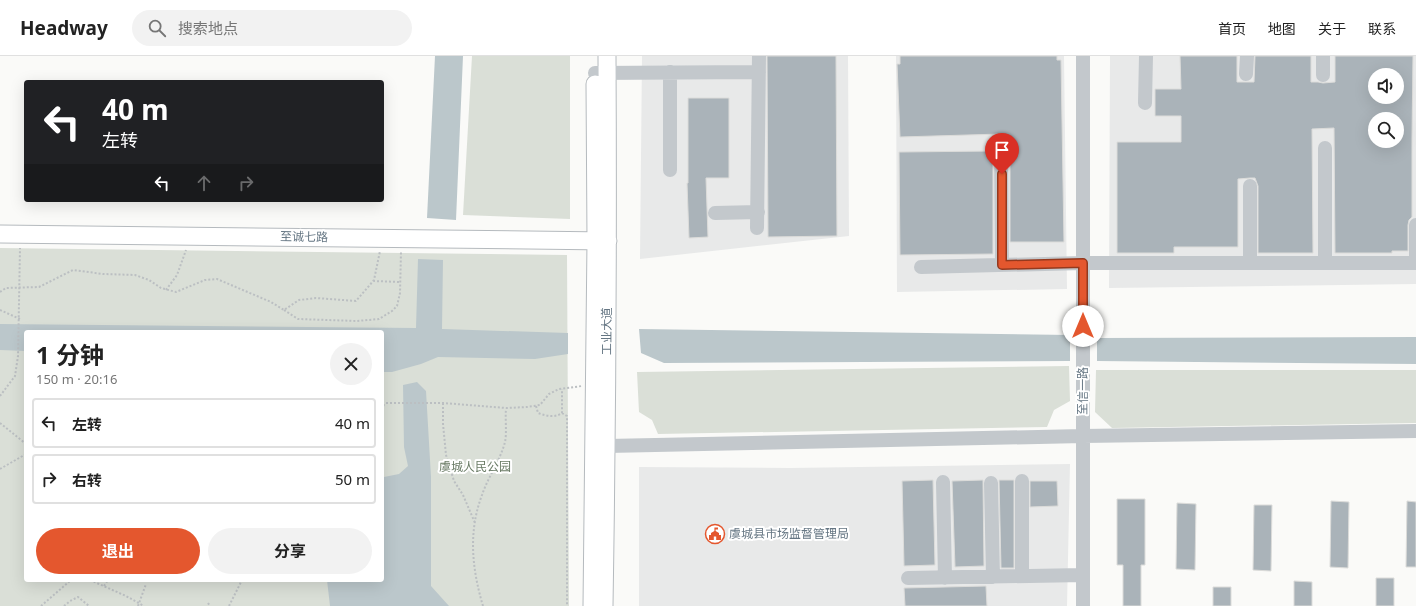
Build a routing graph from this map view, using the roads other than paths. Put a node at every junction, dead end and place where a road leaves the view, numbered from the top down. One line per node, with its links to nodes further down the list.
1 (759, 56): 8 (street)
2 (1083, 56): 22 (street, 至信一路)
3 (1146, 56): 11 (street)
4 (1246, 56): 9 (street)
5 (1323, 56): 10 (street)
6 (601, 64): 7 (street); 21 (main road, 工业大道)
7 (670, 72): 8 (street); 14 (street)
8 (759, 72): 16 (street)
9 (1246, 74)
10 (1323, 75)
11 (1145, 103)
12 (1001, 143): 26 (street)
13 (1325, 148): 24 (street)
14 (670, 170)
15 (1250, 186): 23 (street)
16 (758, 212): 17 (street); 19 (street)
17 (714, 214)
18 (1416, 225): 25 (street)
19 (757, 228)
20 (0, 234): 21 (main road, 至诚七路)
21 (602, 241): 30 (main road, 工业大道); 39 (main road)
22 (1083, 263): 23 (street); 26 (street); 29 (street, 至信一路)
23 (1250, 263): 24 (street)
24 (1325, 263): 25 (street)
25 (1416, 263)
26 (1002, 265): 27 (street)
27 (921, 267)
28 (1416, 431): 29 (street)
29 (1083, 436): 30 (street); 34 (street, 至信一路)
30 (607, 446): 40 (main road, 工业大道)
31 (1022, 481): 35 (street)
32 (943, 482): 38 (street)
33 (991, 483): 36 (street)
34 (1083, 575): 35 (street); 41 (street, 至信一路)
35 (1022, 576): 36 (street)
36 (993, 577): 38 (street)
37 (908, 578): 38 (street)
38 (945, 578)
39 (592, 606)
40 (604, 606)
41 (1083, 606)

